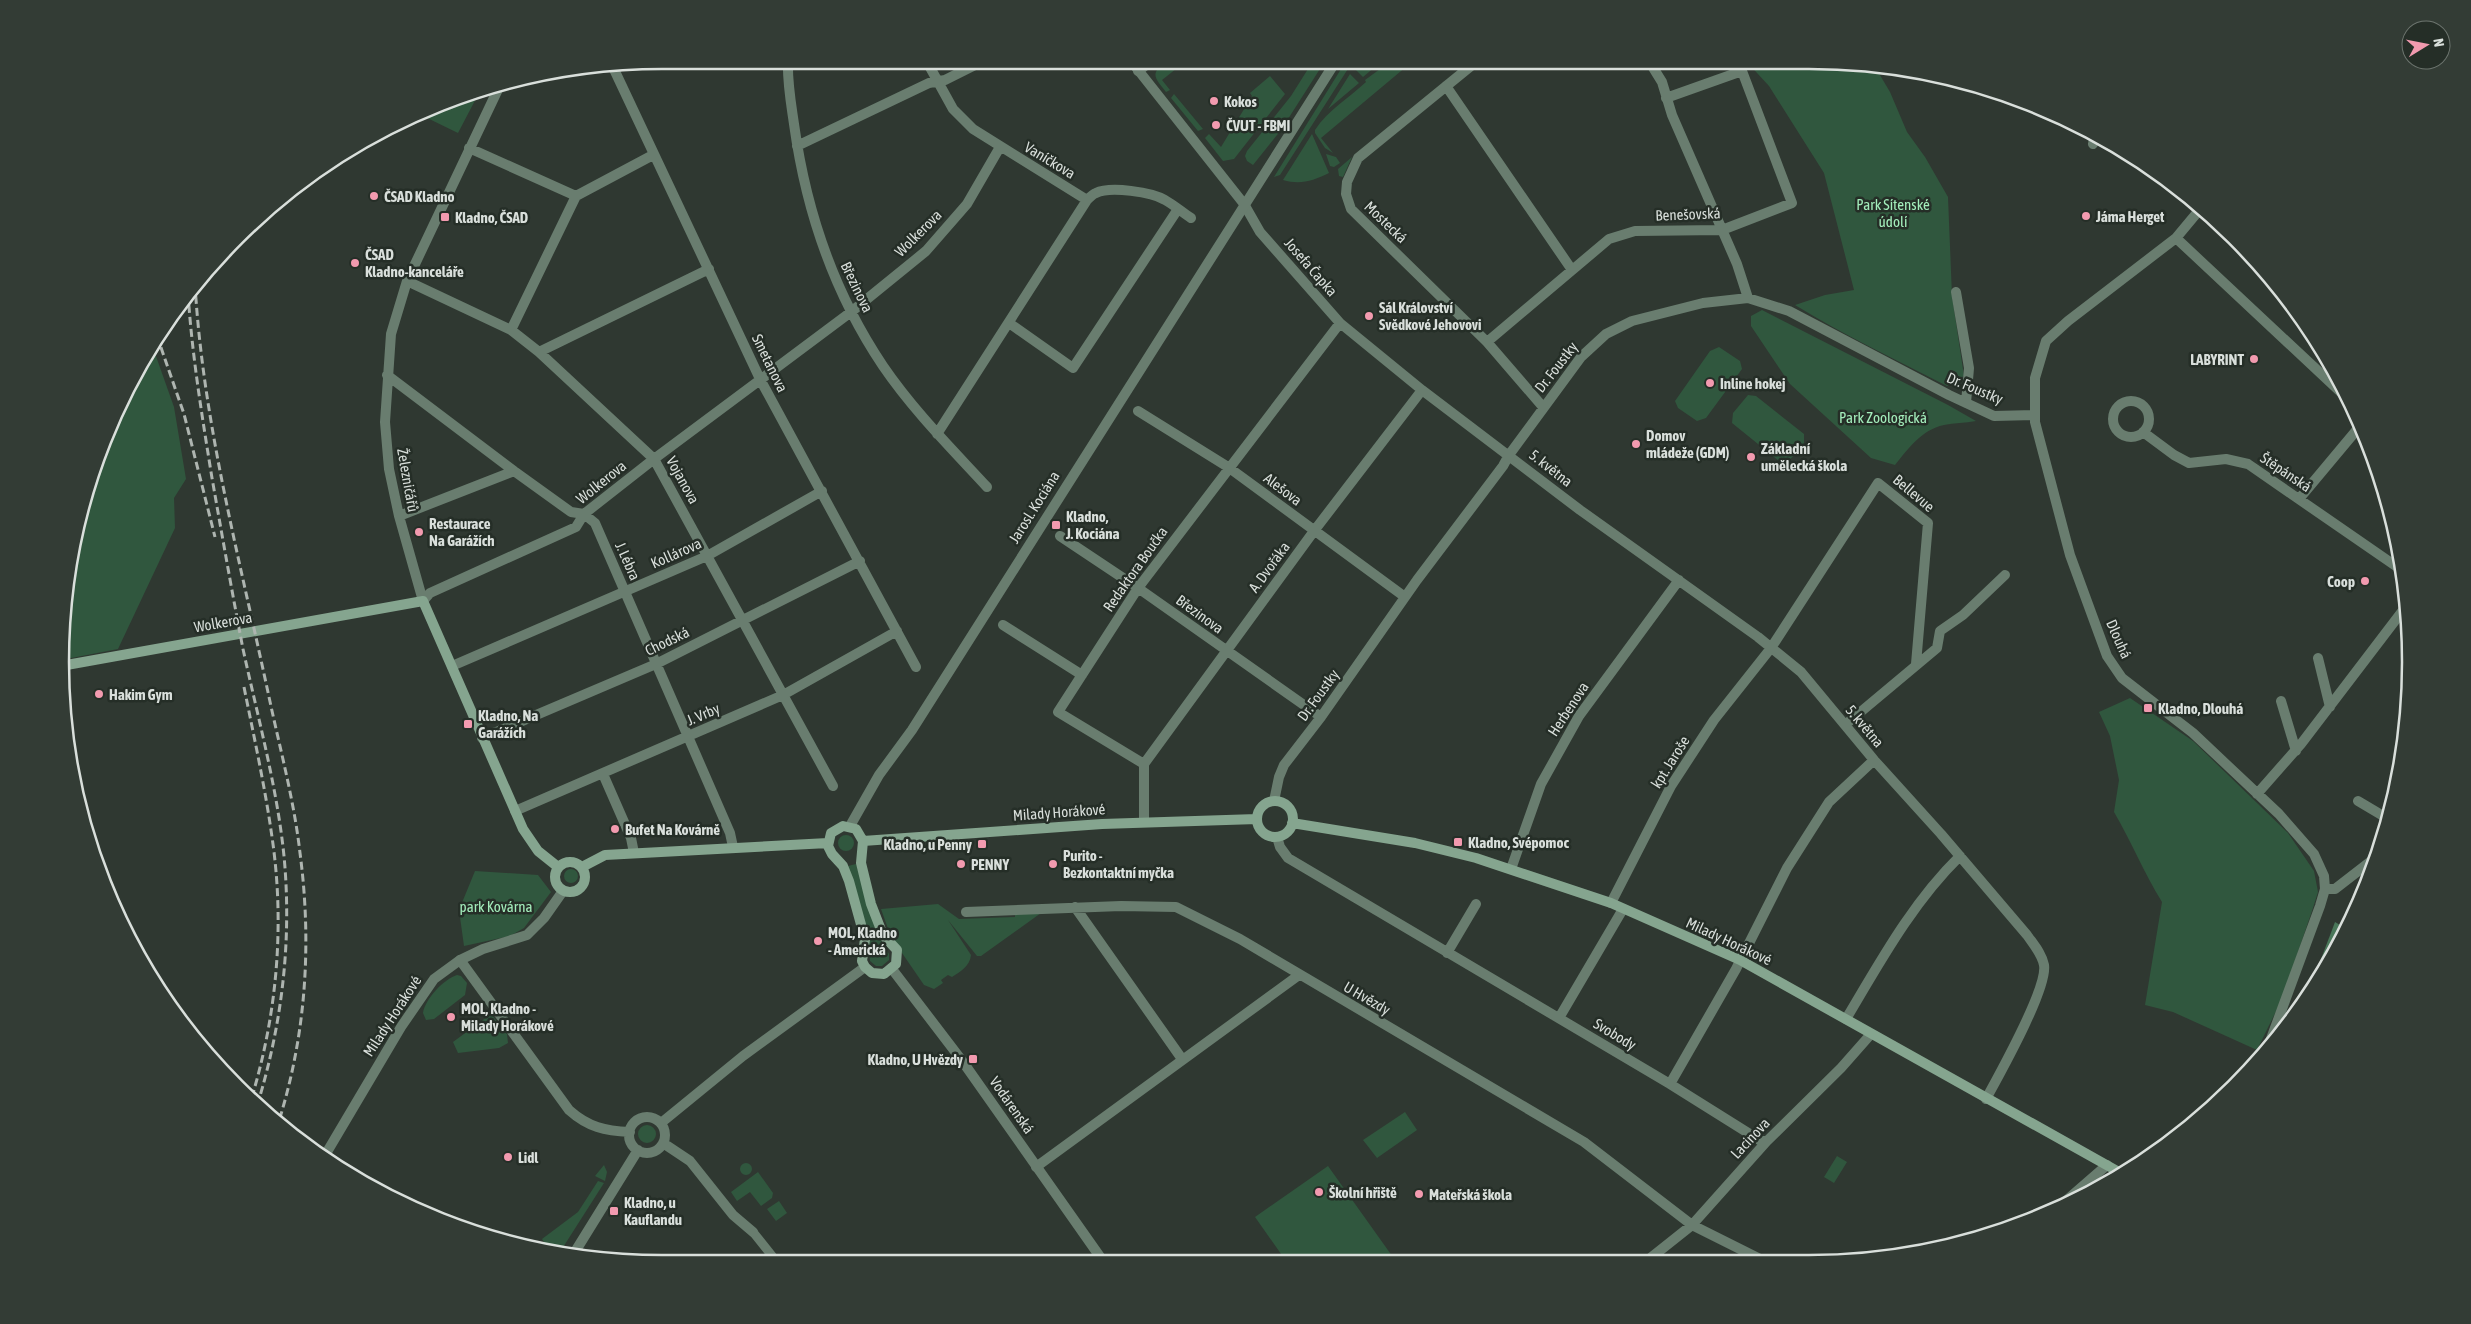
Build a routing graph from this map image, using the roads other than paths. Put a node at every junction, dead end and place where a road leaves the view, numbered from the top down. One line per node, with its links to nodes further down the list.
1 (787, 69): 15 (street, Březinova)
2 (930, 69): 11 (street, Vaníčkova)
3 (965, 69): 11 (street)
4 (1136, 69): 10 (street, Josefa Čapka)
5 (1142, 69): 10 (street)
6 (1331, 69): 21 (street, Jarosl. Kociána)
7 (1467, 69): 12 (street, Mostecká)
8 (1654, 69): 14 (street)
9 (615, 71): 18 (street, Smetanova)
10 (1138, 72): 21 (street, Josefa Čapka)
11 (936, 82): 15 (street); 16 (street, Vaníčkova)
12 (1446, 86): 28 (street); 36 (street, Mostecká)
13 (496, 92): 17 (street, Železničářů)
14 (1666, 98): 25 (street); 25 (street, Benešovská)
15 (797, 146): 32 (street, Březinova)
16 (1000, 147): 20 (street, Vaníčkova); 32 (street, Wolkerova)
17 (469, 148): 19 (street); 29 (street, Železničářů)
18 (653, 155): 19 (street); 27 (street, Smetanova)
19 (576, 196): 35 (street)
20 (1087, 200): 22 (street); 34 (street)
21 (1244, 204): 33 (street, Josefa Čapka); 102 (street, Jarosl. Kociána)
22 (1178, 209): 24 (street); 34 (street)
23 (2197, 213): 26 (street, Dlouhá)
24 (1190, 218)
25 (1722, 230): 28 (street, Benešovská); 31 (street)
26 (2176, 238): 40 (street); 45 (street, Dlouhá)
27 (709, 269): 37 (street); 39 (street, Smetanova)
28 (1572, 270): 36 (street, Benešovská)
29 (407, 281): 35 (street, Vojanova); 38 (street, Železničářů)
30 (1956, 292): 42 (street)
31 (1748, 298): 42 (street, Dr. Foustky); 43 (street, Dr. Foustky)
32 (851, 312): 39 (street, Wolkerova); 48 (street, Březinova)
33 (1340, 323): 41 (street, Josefa Čapka); 51 (street, Redaktora Boučka)
34 (1009, 324): 48 (street)
35 (511, 330): 37 (street, Vojanova)
36 (1487, 342): 43 (street, Mostecká)
37 (539, 352): 50 (street, Vojanova)
38 (387, 374): 52 (street, J. Lébra); 57 (street, Železničářů)
39 (761, 381): 50 (street, Wolkerova); 54 (street, Smetanova)
40 (2333, 385)
41 (1422, 390): 49 (street, Josefa Čapka); 58 (street, A. Dvořáka)
42 (1966, 403): 45 (street, Dr. Foustky)
43 (1543, 407): 49 (street, Dr. Foustky)
44 (1138, 411): 51 (street, Alešova)
45 (2034, 415): 94 (street, Dlouhá)
46 (2144, 432): 55 (street, Štěpánská)
47 (2355, 432): 55 (street)
48 (937, 434): 53 (street, Březinova)
49 (1509, 455): 64 (street, 5. května); 67 (street, Dr. Foustky)
50 (654, 459): 56 (street, Wolkerova); 60 (street, Vojanova)
51 (1228, 467): 58 (street, Alešova); 65 (street, Redaktora Boučka)
52 (514, 471): 56 (street, J. Lébra); 57 (street)
53 (987, 487)
54 (822, 491): 60 (street, Kollárova); 61 (street, Smetanova)
55 (2299, 499): 62 (street, Štěpánská)
56 (584, 514): 66 (street, J. Lébra); 68 (street, Wolkerova)
57 (399, 516): 68 (street, Železničářů)
58 (1314, 531): 67 (street, Alešova); 74 (street, A. Dvořáka)
59 (1060, 536): 65 (street, Březinova)
60 (707, 556): 66 (street, Kollárova); 70 (street, Vojanova)
61 (860, 561): 70 (street, Chodská); 72 (street, Smetanova)
62 (2394, 565)
63 (2005, 576): 77 (street)
64 (1679, 580): 73 (street, 5. května); 112 (street, Herbenova)
65 (1138, 588): 74 (street, Březinova); 81 (street, Redaktora Boučka)
66 (625, 592): 76 (street, J. Lébra); 79 (street, Kollárova)
67 (1405, 597): 85 (street, Dr. Foustky)
68 (423, 601): 78 (main road, Wolkerova); 79 (main road, Železničářů)
69 (2400, 614): 84 (street)
70 (742, 620): 76 (street, Chodská); 82 (street, Vojanova)
71 (1003, 625): 81 (street)
72 (897, 631): 80 (street, Smetanova); 82 (street, J. Vrby)
73 (1771, 648): 77 (street, Bellevue); 86 (street, 5. května); 115 (street, kpt. Jaroše)
74 (1225, 651): 85 (street, Březinova); 91 (street, A. Dvořáka)
75 (2318, 658): 84 (street)
76 (656, 664): 87 (street, J. Lébra); 88 (street, Chodská)
77 (1916, 664): 86 (street)
78 (69, 665)
79 (452, 666): 88 (main road, Železničářů)
80 (916, 667)
81 (1082, 675): 91 (street, Redaktora Boučka)
82 (783, 695): 87 (street, J. Vrby); 93 (street, Vojanova)
83 (2281, 701): 89 (street)
84 (2330, 707): 89 (street)
85 (1321, 717): 95 (street, Dr. Foustky)
86 (1845, 725): 90 (street, 5. května)
87 (688, 737): 92 (street, J. Vrby); 106 (street, J. Lébra)
88 (482, 738): 97 (main road, Železničářů)
89 (2296, 751): 94 (street)
90 (1874, 760): 108 (street, 5. května); 122 (street)
91 (1144, 764): 100 (street)
92 (603, 774): 97 (street, J. Vrby); 107 (street)
93 (833, 786)
94 (2257, 794): 113 (street, Dlouhá)
95 (1274, 801): 99 (main road); 101 (main road)
96 (2358, 801): 98 (street)
97 (515, 811): 110 (main road, Železničářů)
98 (2382, 815)
99 (1256, 819): 100 (main road, Milady Horákové); 103 (main road)
100 (1144, 822): 104 (main road, Milady Horákové)
101 (1292, 823): 103 (main road); 112 (main road, Milady Horákové)
102 (850, 826): 104 (main road); 105 (main road)
103 (1277, 837): 120 (street, Svobody)
104 (863, 841): 124 (main road)
105 (828, 843): 106 (main road); 123 (main road)
106 (733, 846): 107 (main road)
107 (634, 853): 111 (main road)
108 (1960, 856): 127 (street); 132 (street, 5. května)
109 (2366, 865): 113 (street)
110 (558, 867): 111 (main road); 114 (main road)
111 (582, 867): 114 (main road)
112 (1511, 868): 115 (main road, Milady Horákové)
113 (2325, 889): 128 (street)
114 (563, 891): 121 (street, Milady Horákové)
115 (1611, 903): 118 (main road, Milady Horákové)
116 (1476, 904): 120 (street)
117 (1075, 907): 119 (street, U Hvězdy); 125 (street, U Hvězdy); 130 (street)
118 (1623, 909): 122 (main road, Milady Horákové); 126 (street)
119 (966, 912)
120 (1447, 953): 126 (street, Svobody)
121 (460, 960): 134 (street); 138 (street, Milady Horákové)
122 (1740, 960): 127 (main road, Milady Horákové); 131 (street)
123 (865, 967): 124 (main road); 133 (street)
124 (892, 969): 140 (street, Vodárenská)
125 (1299, 975): 130 (street); 143 (street, U Hvězdy)
126 (1558, 1018): 131 (street, Svobody)
127 (1846, 1019): 129 (main road, Milady Horákové)
128 (2272, 1032)
129 (1871, 1034): 132 (main road, Milady Horákové); 135 (street, Lacinova)
130 (1182, 1060): 140 (street)
131 (1670, 1084): 135 (street, Svobody)
132 (1986, 1099): 139 (main road, Milady Horákové)
133 (661, 1123): 134 (street); 136 (street)
134 (630, 1132): 137 (street)
135 (1767, 1142): 143 (street, Lacinova)
136 (663, 1143): 137 (street); 144 (street)
137 (638, 1150): 145 (street)
138 (327, 1152)
139 (2106, 1165): 141 (main road, Milady Horákové); 142 (street)
140 (1036, 1167): 147 (street, Vodárenská)
141 (2115, 1170)
142 (2078, 1190)
143 (1692, 1225): 148 (street, Lacinova); 149 (street, U Hvězdy)
144 (753, 1232): 146 (street)
145 (576, 1249)
146 (771, 1255)
147 (1097, 1255)
148 (1654, 1255)
149 (1752, 1255)

